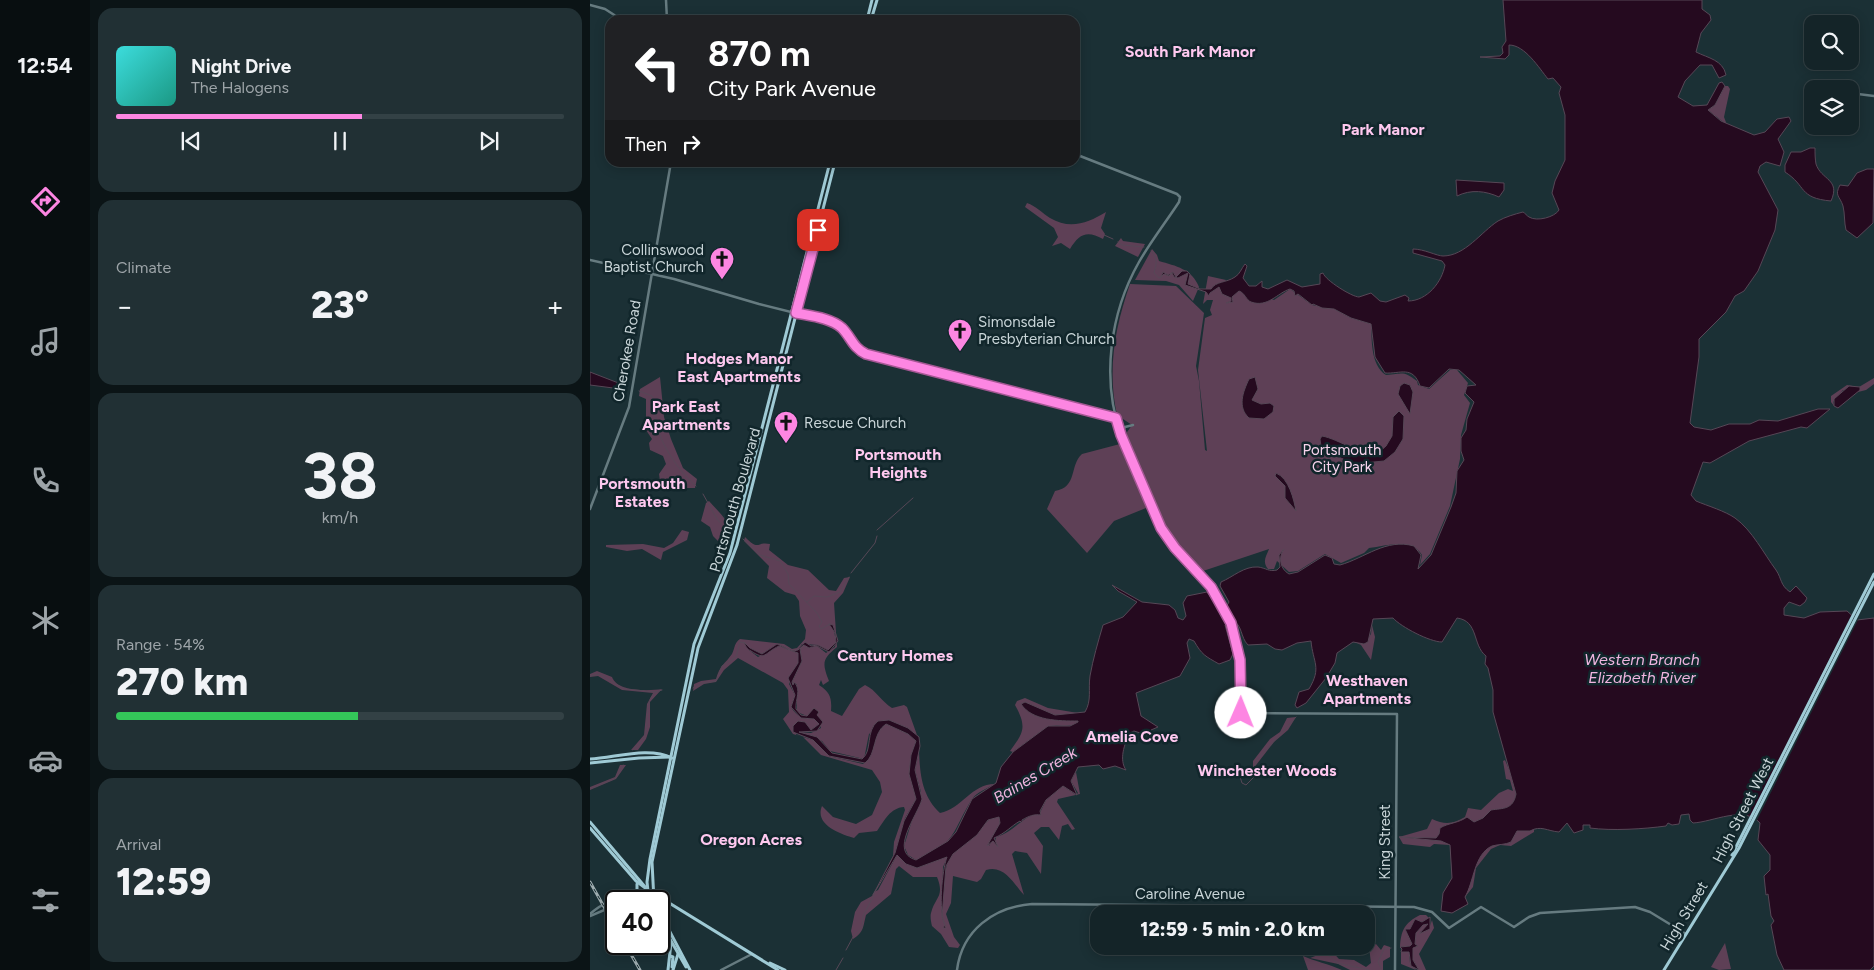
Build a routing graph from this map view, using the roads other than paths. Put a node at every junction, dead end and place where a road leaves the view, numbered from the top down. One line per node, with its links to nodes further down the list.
1 (666, 0): 6 (street)
2 (872, 0): 7 (main road)
3 (876, 0): 8 (main road)
4 (590, 5): 5 (street)
5 (614, 15)
6 (667, 15)
7 (868, 15)
8 (872, 15)
9 (1859, 94): 10 (street)
10 (1874, 96)
11 (1080, 156): 18 (street)
12 (670, 167): 16 (street, Cherokee Road)
13 (829, 167): 17 (main road, Portsmouth Boulevard)
14 (834, 167): 17 (main road, Portsmouth Boulevard)
15 (590, 260): 16 (street)
16 (652, 274): 17 (street); 21 (street, Cherokee Road)
17 (794, 312): 18 (street); 25 (main road, Portsmouth Boulevard)
18 (1116, 418): 20 (street)
19 (1133, 425): 20 (street)
20 (1121, 435): 42 (street, King Street)
21 (590, 509)
22 (1874, 574): 24 (main road, High Street West)
23 (1874, 582): 24 (main road, High Street West)
24 (1857, 612): 32 (main road, High Street West)
25 (673, 758): 26 (main road); 27 (main road); 31 (main road, Portsmouth Boulevard); 39 (main road, Portsmouth Boulevard)
26 (590, 759)
27 (590, 763)
28 (590, 822): 30 (main road)
29 (590, 828): 30 (main road)
30 (622, 863): 33 (main road); 34 (main road)
31 (648, 872): 33 (main road); 38 (main road, Portsmouth Boulevard)
32 (1723, 873): 46 (main road, High Street)
33 (636, 876): 37 (main road)
34 (636, 881): 35 (main road); 36 (main road)
35 (638, 890)
36 (644, 890)
37 (645, 890)
38 (648, 890)
39 (652, 890)
40 (605, 904): 44 (street)
41 (670, 904): 49 (main road)
42 (1396, 907): 46 (street, Caroline Avenue); 57 (street, Caroline Avenue); 58 (street, King Street)
43 (605, 909): 44 (street)
44 (590, 915)
45 (670, 934): 48 (main road)
46 (1686, 934): 59 (main road, High Street)
47 (670, 940): 48 (main road)
48 (679, 953): 52 (main road); 53 (main road)
49 (753, 953): 51 (main road); 54 (street)
50 (670, 955): 53 (main road)
51 (769, 963): 55 (main road); 56 (main road)
52 (688, 969): 53 (main road)
53 (672, 970)
54 (721, 970)
55 (778, 970)
56 (784, 970)
57 (957, 970)
58 (1395, 970)
59 (1664, 970)

